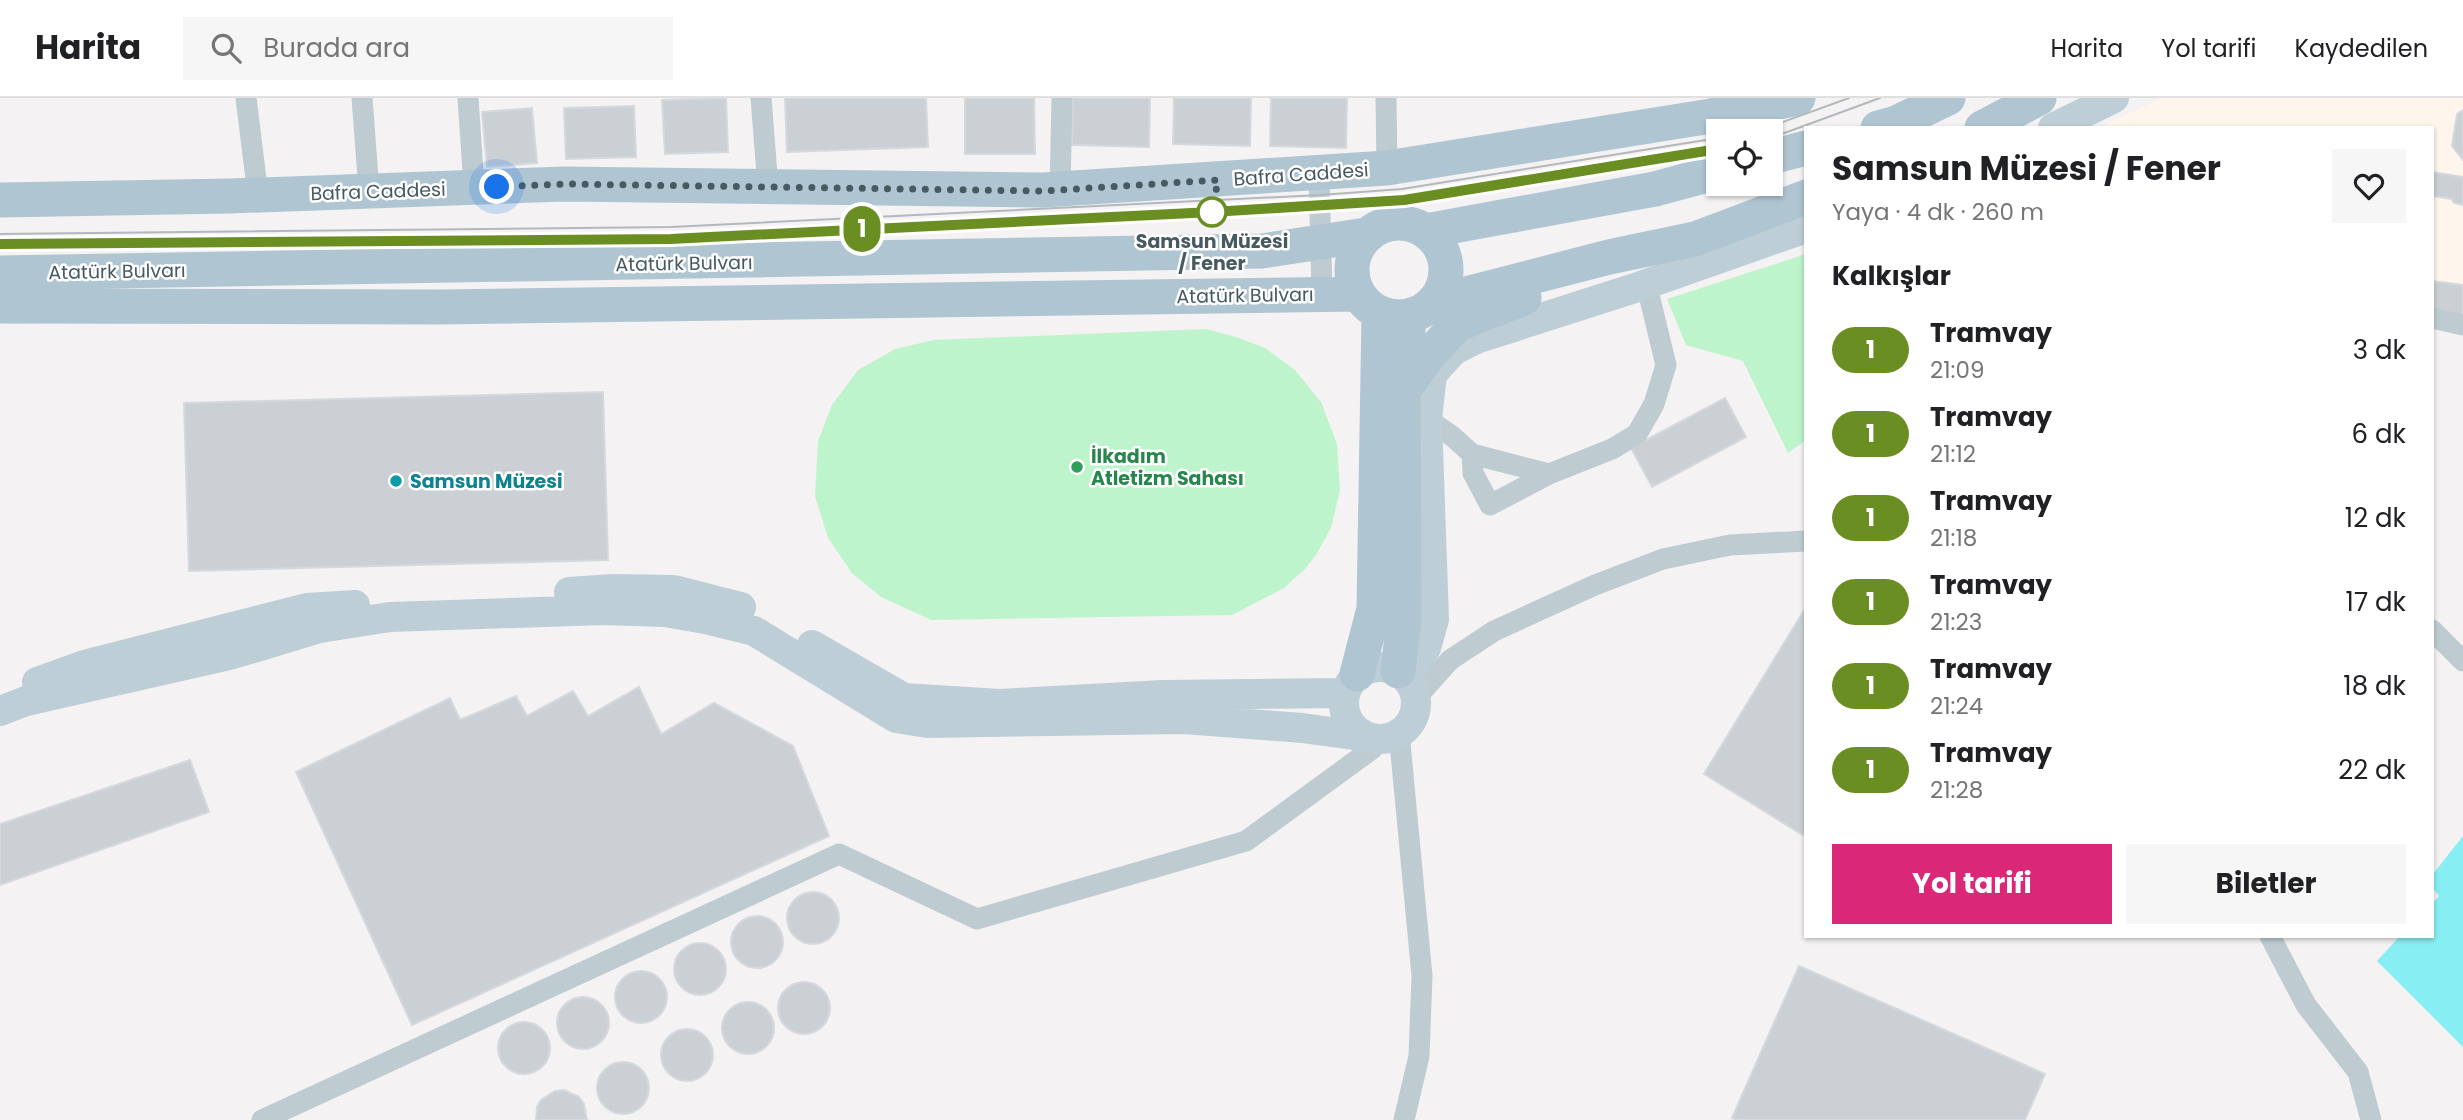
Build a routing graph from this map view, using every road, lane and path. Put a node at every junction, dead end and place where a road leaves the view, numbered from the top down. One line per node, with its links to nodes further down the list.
1 (246, 98): 24 (street)
2 (362, 98): 23 (street)
3 (468, 98): 20 (street)
4 (761, 98): 21 (street)
5 (1062, 98): 22 (street)
6 (1386, 98): 17 (street)
7 (1798, 98): 11 (main road, Bafra Caddesi)
8 (1948, 98): 12 (main road)
9 (2039, 98): 13 (main road)
10 (2114, 98): 14 (street)
11 (1711, 107): 17 (main road, Bafra Caddesi)
12 (1885, 126)
13 (1986, 126)
14 (2057, 126)
15 (1804, 149): 16 (main road)
16 (1783, 154)
17 (1387, 168): 18 (main road, Bafra Caddesi)
18 (1319, 174): 22 (main road, Bafra Caddesi); 31 (street)
19 (1706, 175): 28 (main road, Atatürk Bulvarı)
20 (474, 187): 21 (main road, Bafra Caddesi); 23 (main road, Bafra Caddesi)
21 (768, 187): 22 (main road, Bafra Caddesi)
22 (1060, 189)
23 (369, 191): 24 (main road, Bafra Caddesi)
24 (258, 195): 26 (main road, Bafra Caddesi)
25 (1804, 198): 30 (main road, Atatürk Bulvarı)
26 (0, 200)
27 (1804, 229): 33 (street)
28 (1426, 231): 29 (main road, Atatürk Bulvarı); 36 (main road)
29 (1366, 235): 31 (main road, Atatürk Bulvarı); 36 (main road)
30 (1695, 239): 36 (main road, Atatürk Bulvarı); 39 (main road)
31 (1322, 242): 32 (main road, Atatürk Bulvarı); 34 (street)
32 (0, 273)
33 (1638, 288): 40 (street); 42 (street)
34 (1322, 294): 35 (main road, Atatürk Bulvarı); 36 (main road, Atatürk Bulvarı)
35 (0, 306)
36 (1395, 307): 39 (main road); 47 (main road)
37 (2434, 318): 38 (street)
38 (2463, 325)
39 (1403, 391): 46 (main road)
40 (1427, 419): 41 (street); 46 (street)
41 (1472, 454): 42 (street); 42 (street)
42 (1549, 474)
43 (1804, 541): 46 (street)
44 (2434, 632): 45 (street)
45 (2463, 661)
46 (1407, 682): 47 (street); 50 (street)
47 (1351, 684): 48 (street); 50 (street)
48 (0, 695)
49 (0, 710): 50 (street)
50 (1379, 738): 52 (street); 53 (street)
51 (2271, 938): 54 (street)
52 (262, 1120)
53 (1404, 1120)
54 (2371, 1120)

